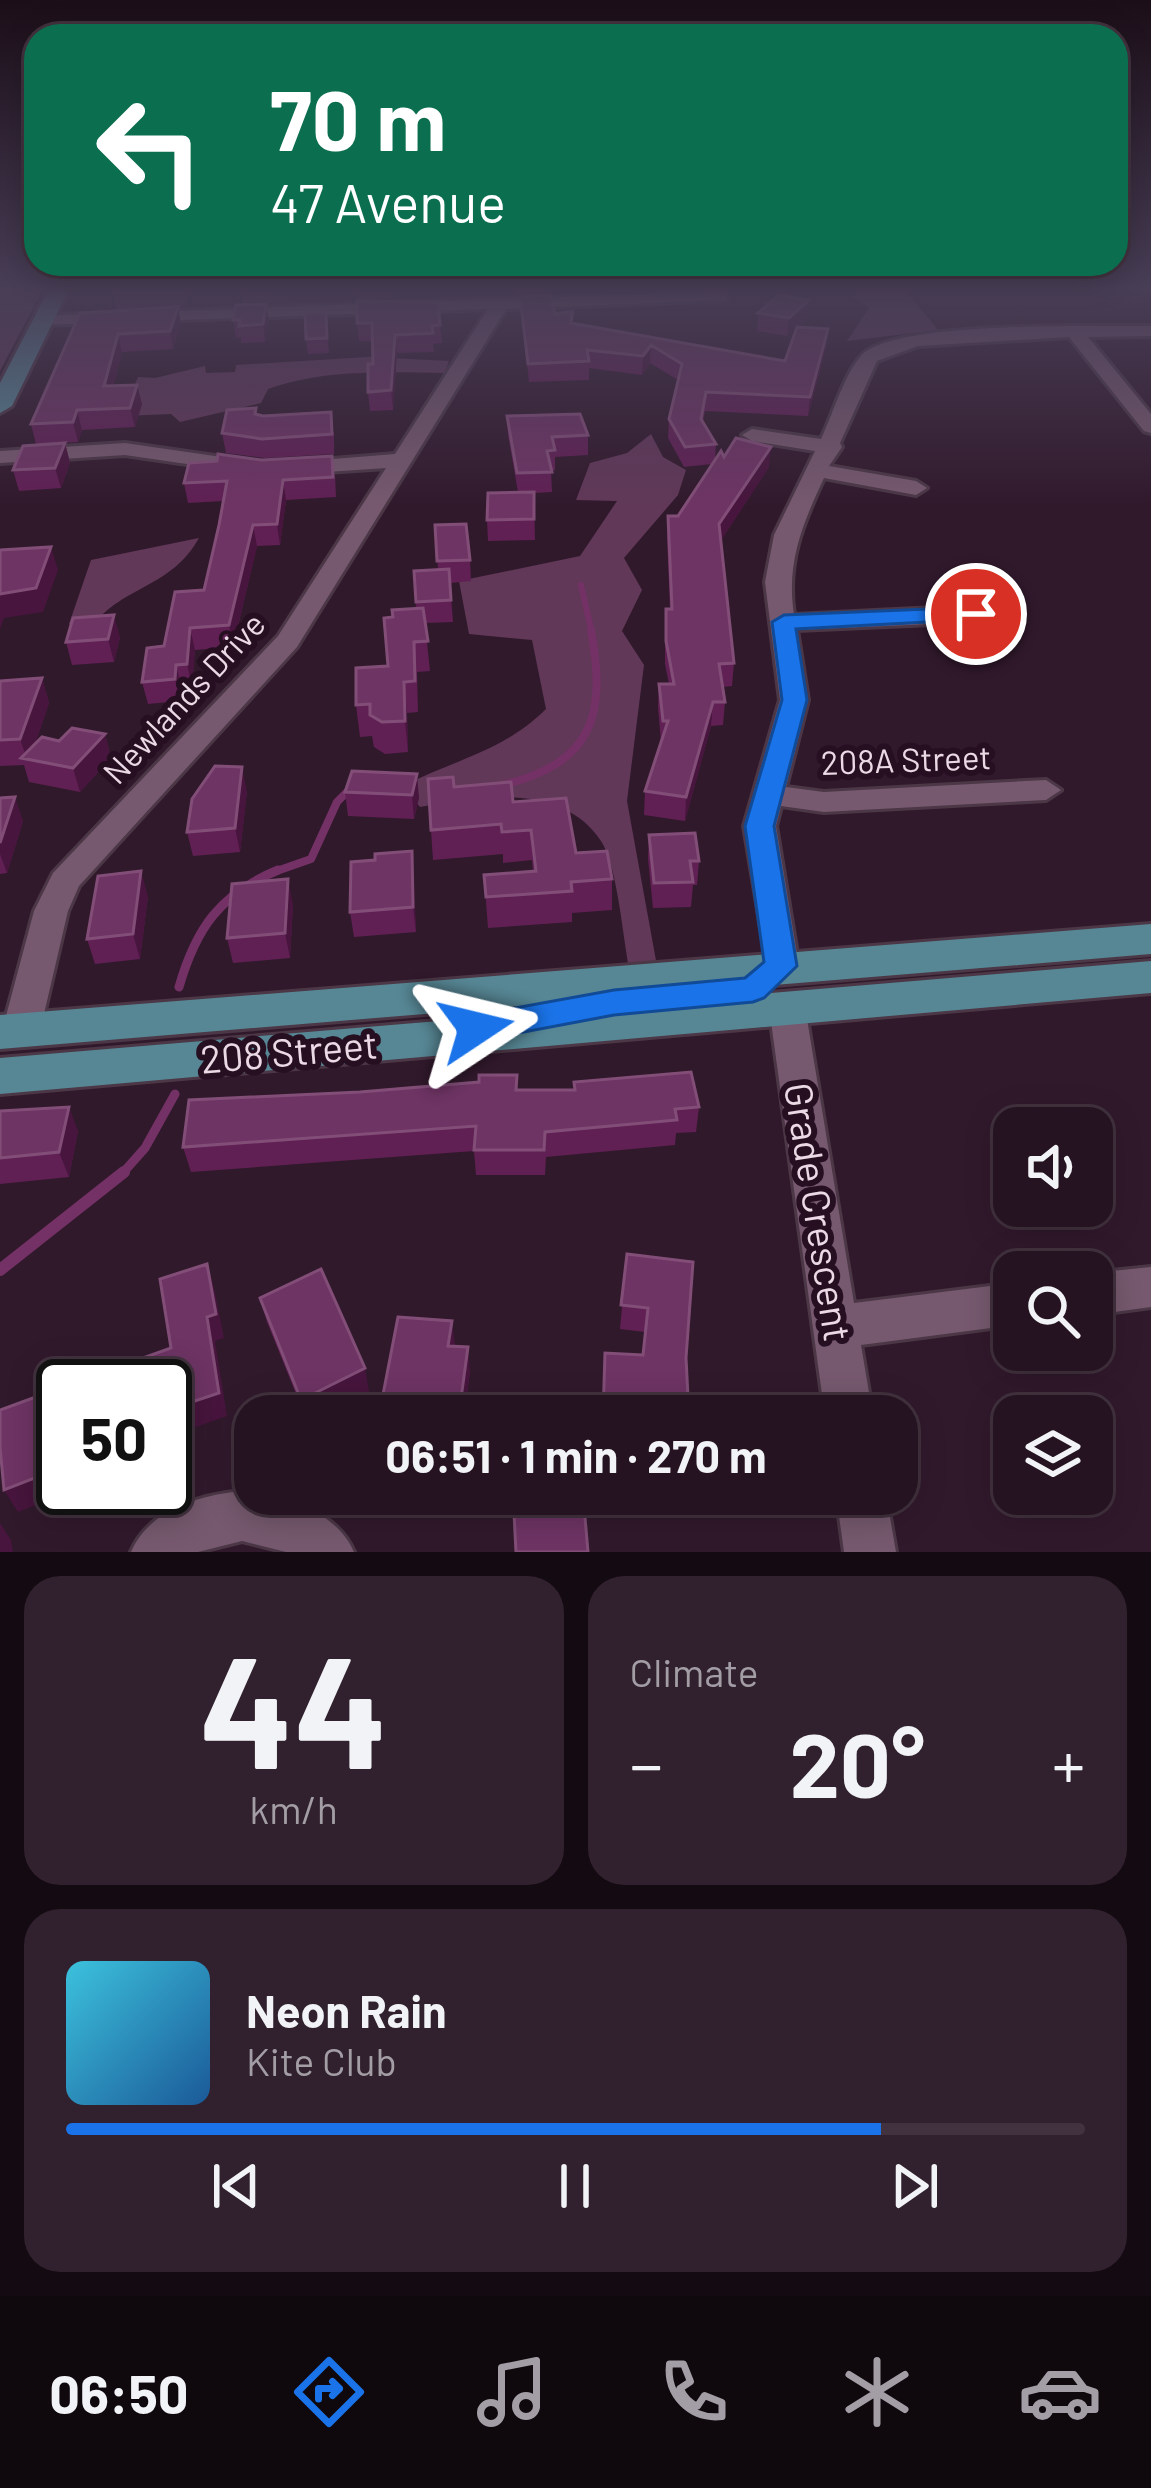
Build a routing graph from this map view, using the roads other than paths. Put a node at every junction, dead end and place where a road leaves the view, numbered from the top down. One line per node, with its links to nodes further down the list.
1 (22, 361): 5 (main road)
2 (465, 361): 10 (street, Newlands Drive)
3 (870, 361): 9 (street, Grade Crescent)
4 (1098, 361): 6 (street)
5 (0, 406)
6 (1151, 427)
7 (752, 435): 9 (street)
8 (0, 457): 10 (street)
9 (826, 459): 11 (street); 13 (street, Grade Crescent)
10 (404, 460): 19 (street, Newlands Drive)
11 (916, 488)
12 (976, 614): 13 (street)
13 (784, 622): 15 (street, Grade Crescent)
14 (1046, 790): 15 (street, 208A Street)
15 (769, 794): 18 (street, Grade Crescent)
16 (1151, 939): 18 (main road)
17 (1151, 977): 18 (main road, 208 Street)
18 (784, 987): 19 (main road, 208 Street); 20 (main road, 208 Street); 24 (street, Grade Crescent)
19 (11, 1032)
20 (0, 1076)
21 (1151, 1287): 22 (street)
22 (1113, 1292)
23 (993, 1307): 24 (street)
24 (835, 1327): 25 (street, Grade Crescent)
25 (846, 1395)
26 (864, 1515): 29 (street)
27 (157, 1552): 28 (street)
28 (328, 1552)
29 (870, 1552)

